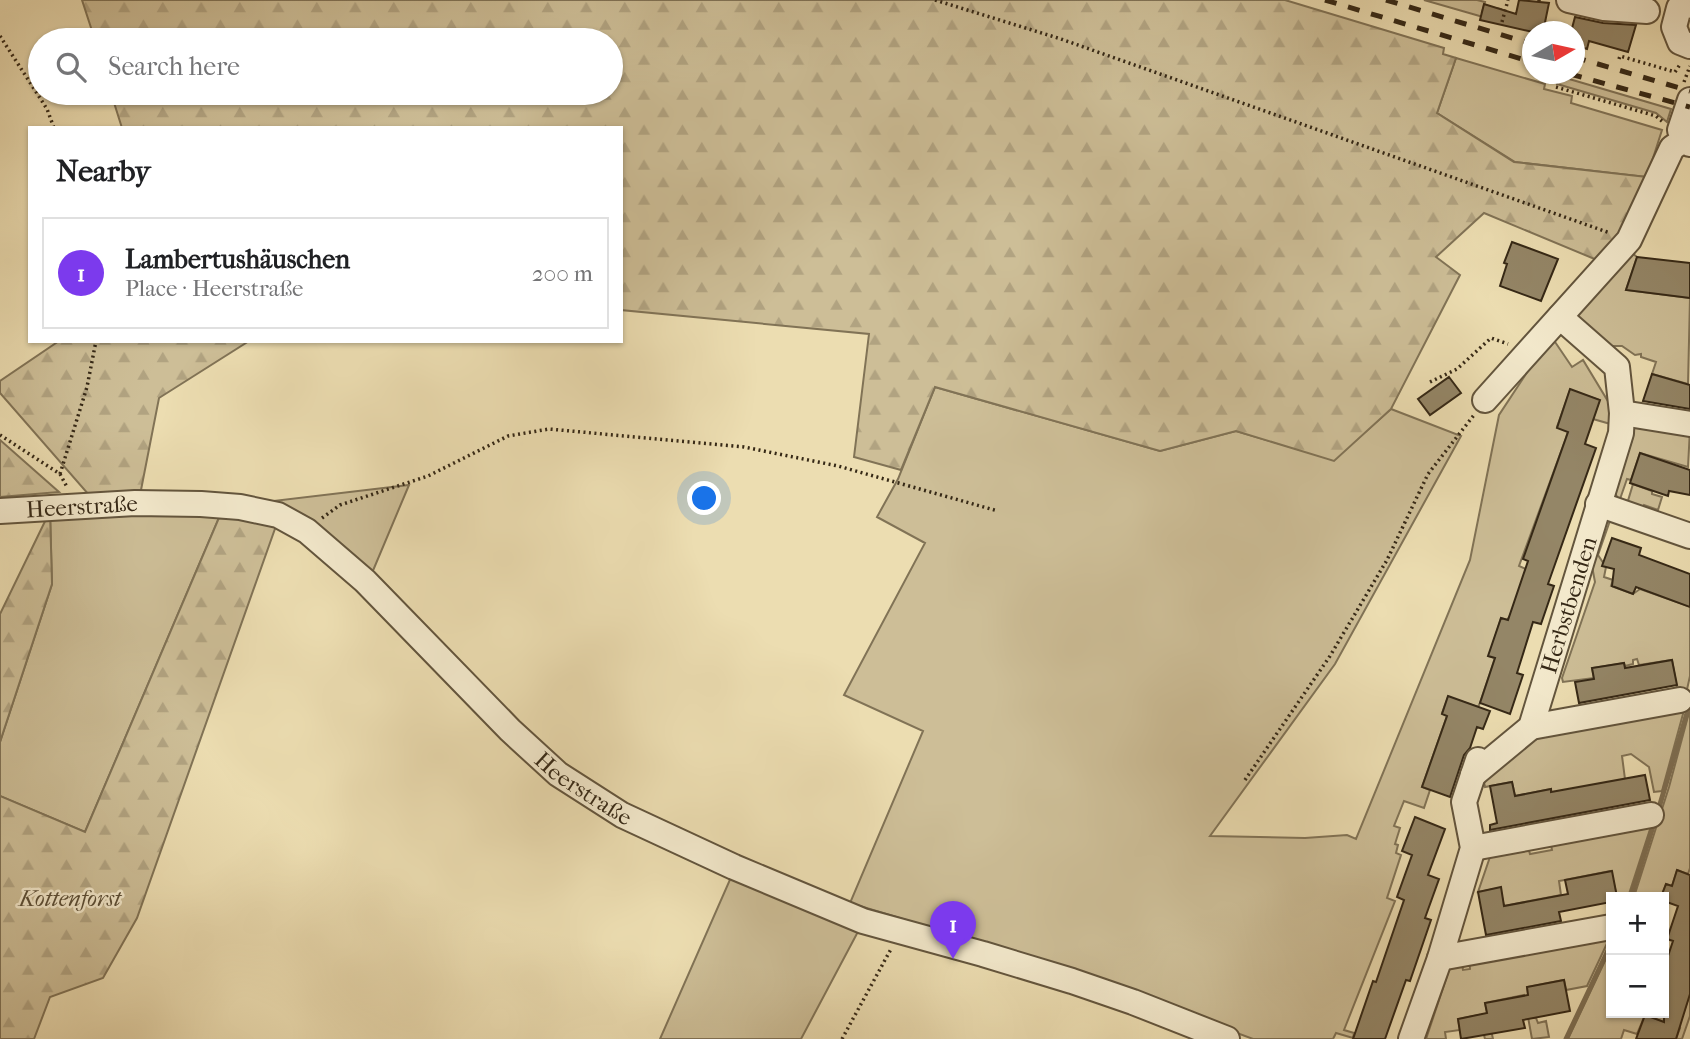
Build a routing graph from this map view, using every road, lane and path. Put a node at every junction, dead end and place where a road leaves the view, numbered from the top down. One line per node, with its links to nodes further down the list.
1 (935, 0): 16 (path)
2 (1508, 0): 6 (path)
3 (1569, 0): 5 (street)
4 (1684, 6): 8 (street)
5 (1647, 11)
6 (1502, 22)
7 (0, 36): 10 (path)
8 (1686, 54): 9 (path)
9 (1619, 59)
10 (28, 79)
11 (1556, 87): 15 (path)
12 (1690, 100): 15 (street)
13 (44, 105): 14 (path)
14 (53, 126)
15 (1681, 136): 16 (street)
16 (1629, 240): 17 (street)
17 (1560, 317): 19 (street); 22 (street, Herbstbenden)
18 (96, 343): 25 (path)
19 (1530, 350): 20 (path); 21 (street)
20 (1430, 382)
21 (1485, 400): 34 (path)
22 (1622, 413): 23 (street); 26 (street, Herbstbenden)
23 (1690, 424)
24 (0, 435): 25 (path)
25 (60, 474): 27 (path)
26 (1598, 504): 31 (street, Herbstbenden); 33 (street, Herbstbenden)
27 (68, 506): 28 (street, Heerstraße); 30 (street, Heerstraße)
28 (0, 510)
29 (998, 511): 30 (path)
30 (307, 531): 40 (street, Heerstraße)
31 (1690, 536)
32 (1680, 700): 33 (street)
33 (1534, 717): 35 (street)
34 (1245, 780)
35 (1464, 802): 37 (street); 38 (street)
36 (1651, 815): 37 (street)
37 (1474, 848): 38 (street)
38 (1464, 878): 41 (street)
39 (1606, 928): 41 (street)
40 (900, 931): 42 (path); 43 (street, Heerstraße)
41 (1440, 958): 44 (street)
42 (842, 1039)
43 (1227, 1039)
44 (1411, 1039)

